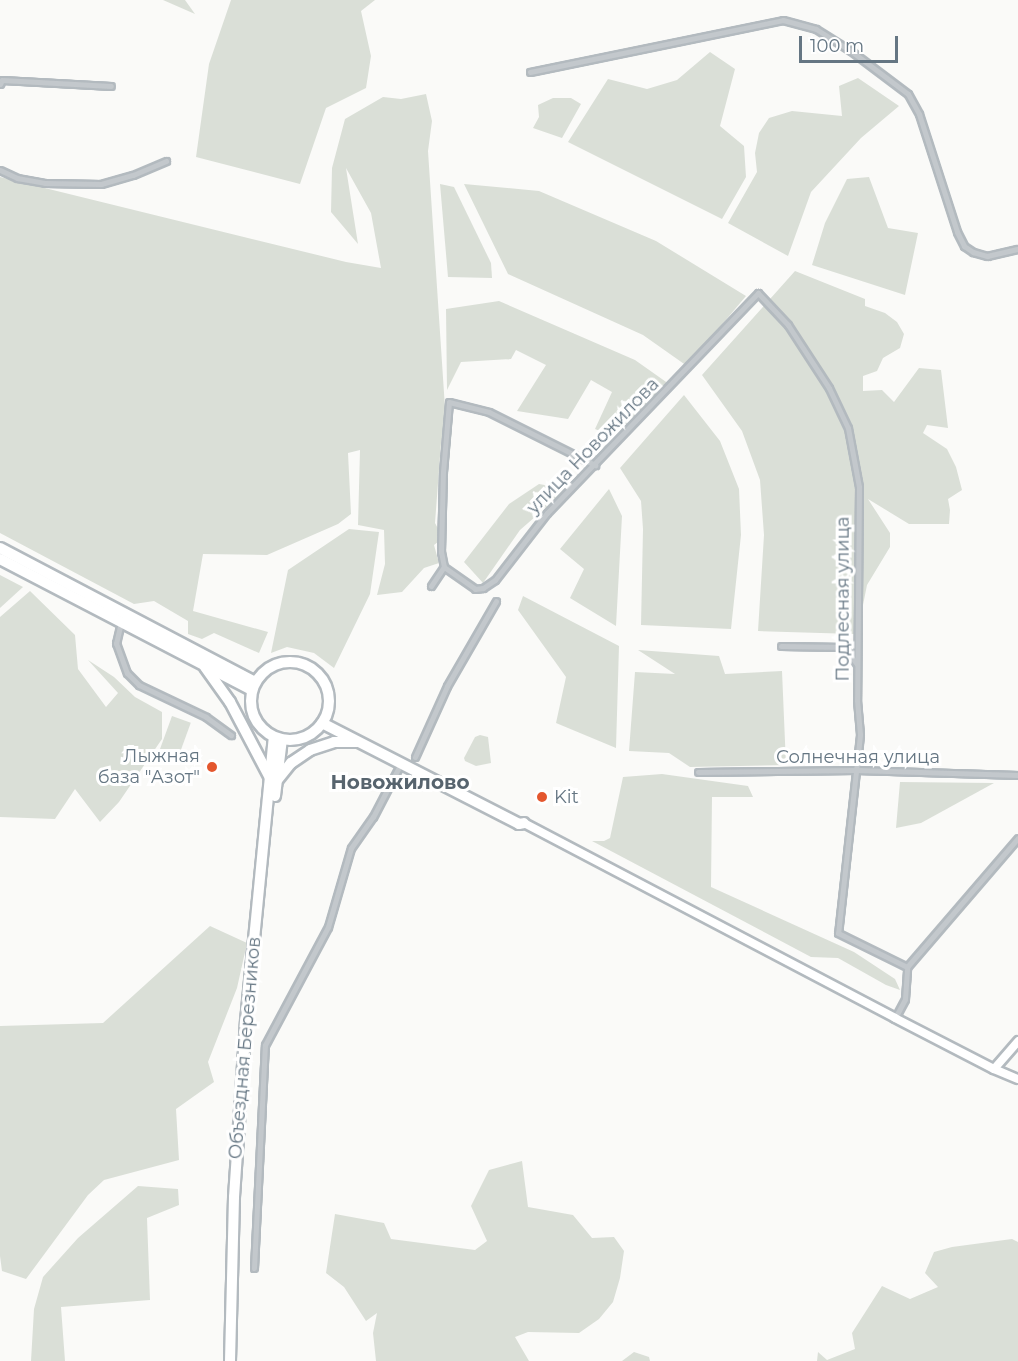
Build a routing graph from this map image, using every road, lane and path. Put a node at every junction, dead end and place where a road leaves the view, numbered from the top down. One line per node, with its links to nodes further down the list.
1 (530, 72): 6 (street)
2 (0, 84): 3 (street)
3 (111, 86)
4 (166, 160): 5 (street)
5 (0, 170)
6 (1018, 249)
7 (758, 293): 8 (street, улица Новожилова); 17 (street, Подлесная улица)
8 (595, 465): 11 (street, улица Новожилова); 11 (street)
9 (0, 548): 18 (highway)
10 (0, 559): 14 (highway)
11 (444, 567): 12 (street)
12 (431, 586)
13 (496, 601): 23 (street)
14 (121, 622): 16 (highway); 20 (street)
15 (781, 646): 17 (street)
16 (203, 664): 18 (highway); 28 (highway)
17 (858, 665): 25 (street, Подлесная улица)
18 (254, 686): 19 (highway); 21 (highway)
19 (324, 720): 21 (highway); 22 (highway); 29 (highway)
20 (231, 735)
21 (278, 738): 28 (highway, Объездная Березников)
22 (361, 742): 28 (highway); 29 (highway)
23 (415, 757)
24 (399, 767): 36 (street)
25 (856, 770): 26 (street, Солнечная улица); 27 (street, Солнечная улица); 31 (street, Подлесная улица)
26 (698, 772)
27 (1018, 775)
28 (274, 778): 37 (highway, Объездная Березников); 38 (highway, Объездная Березников)
29 (524, 823): 32 (main road)
30 (1018, 838): 31 (street)
31 (907, 967): 32 (street)
32 (895, 1018): 34 (main road)
33 (1018, 1041): 34 (street)
34 (994, 1070): 35 (main road)
35 (1018, 1078)
36 (254, 1268)
37 (230, 1361)
38 (235, 1361)

